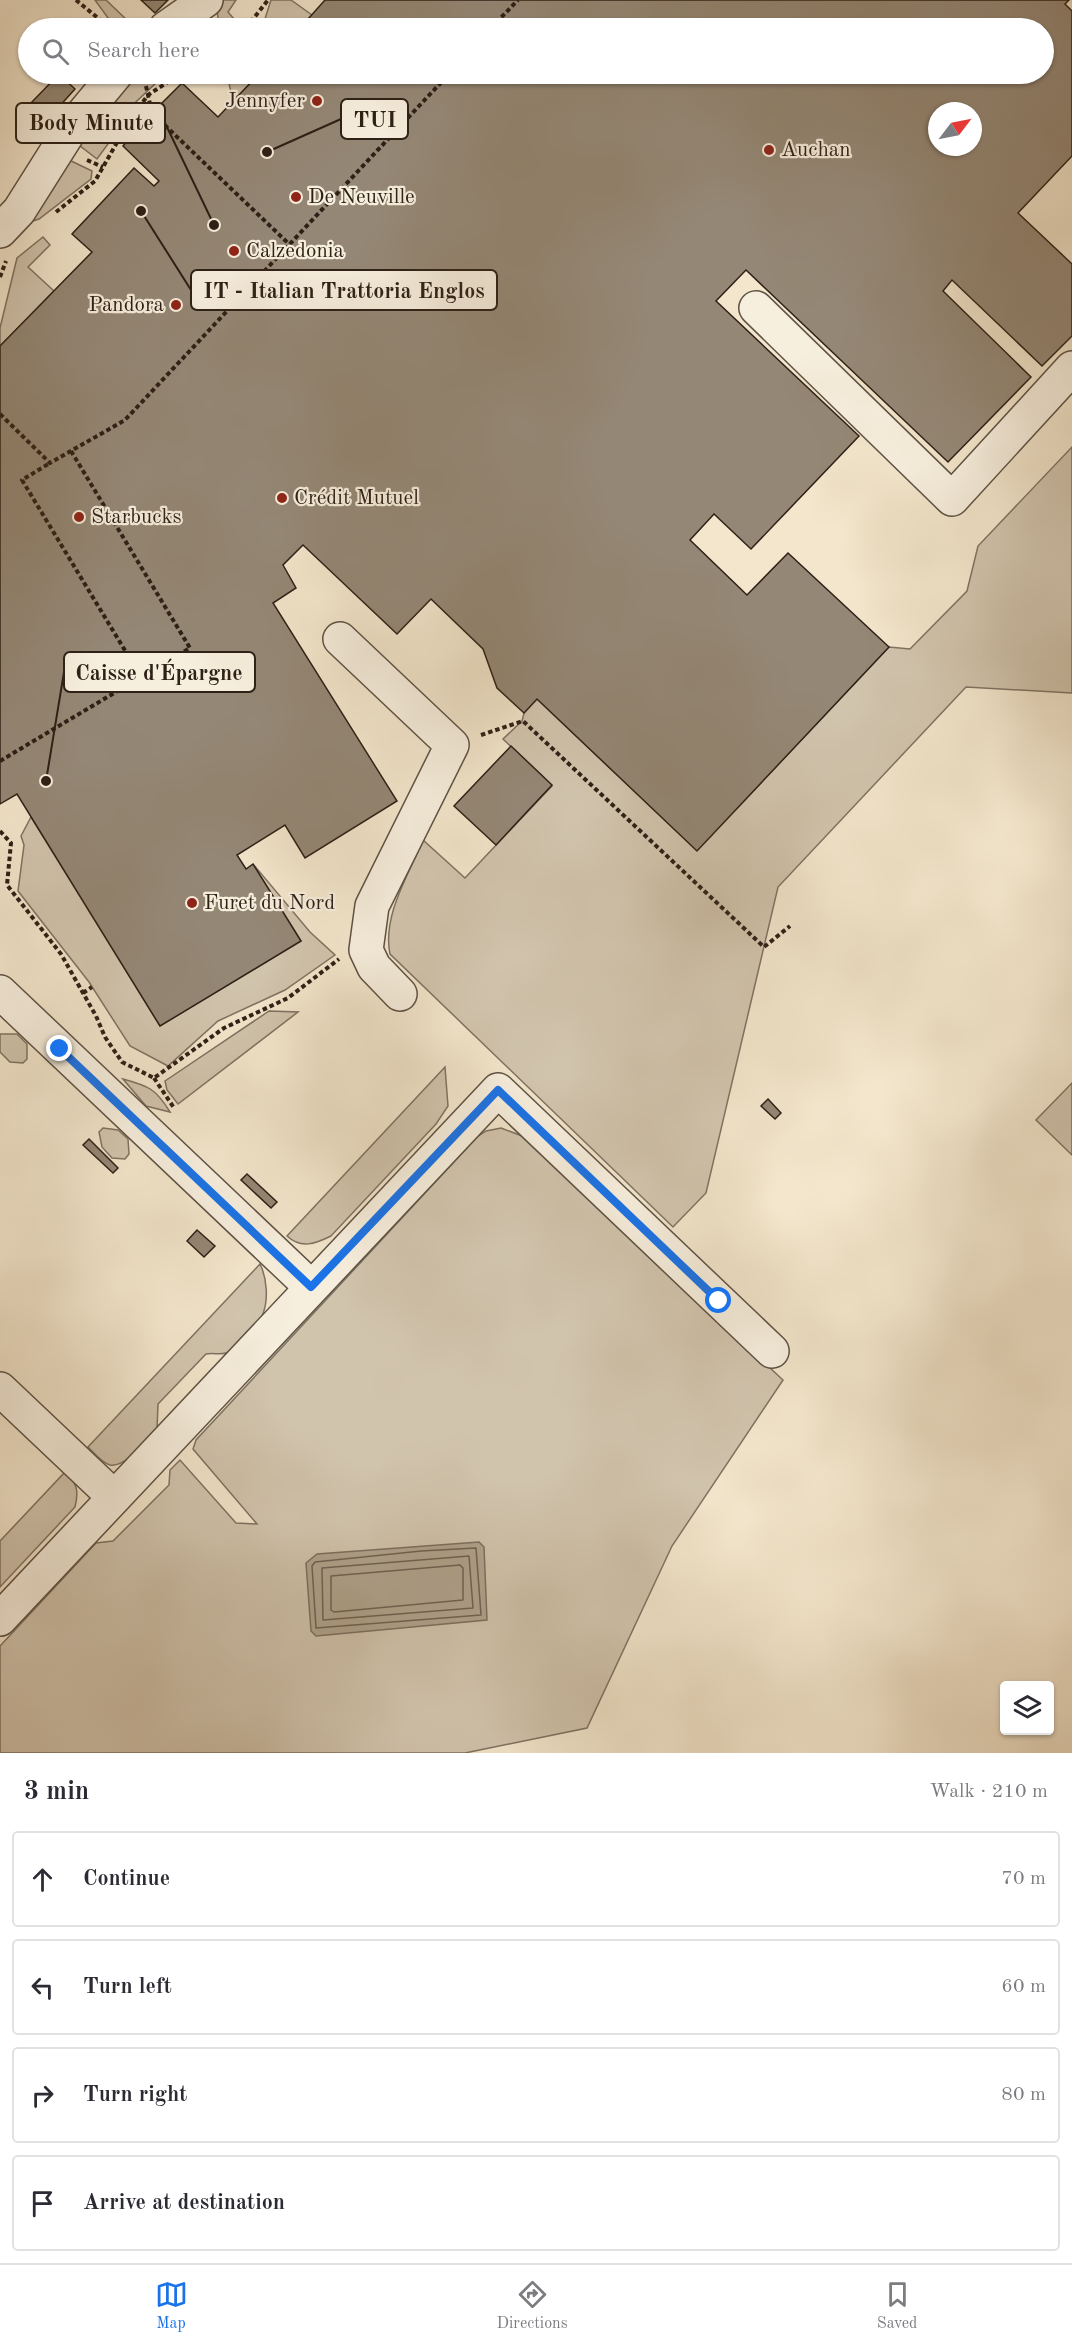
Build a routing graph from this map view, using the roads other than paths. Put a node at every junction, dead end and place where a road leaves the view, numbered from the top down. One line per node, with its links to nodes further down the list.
1 (206, 0): 2 (lane)
2 (180, 18)
3 (125, 84): 4 (lane)
4 (6, 243)
5 (756, 308): 6 (lane)
6 (1072, 368)
7 (340, 639): 9 (lane)
8 (0, 992): 10 (lane)
9 (400, 994)
10 (311, 1287): 11 (lane); 13 (lane)
11 (772, 1351)
12 (0, 1389): 13 (lane)
13 (113, 1496): 14 (lane)
14 (0, 1619)

